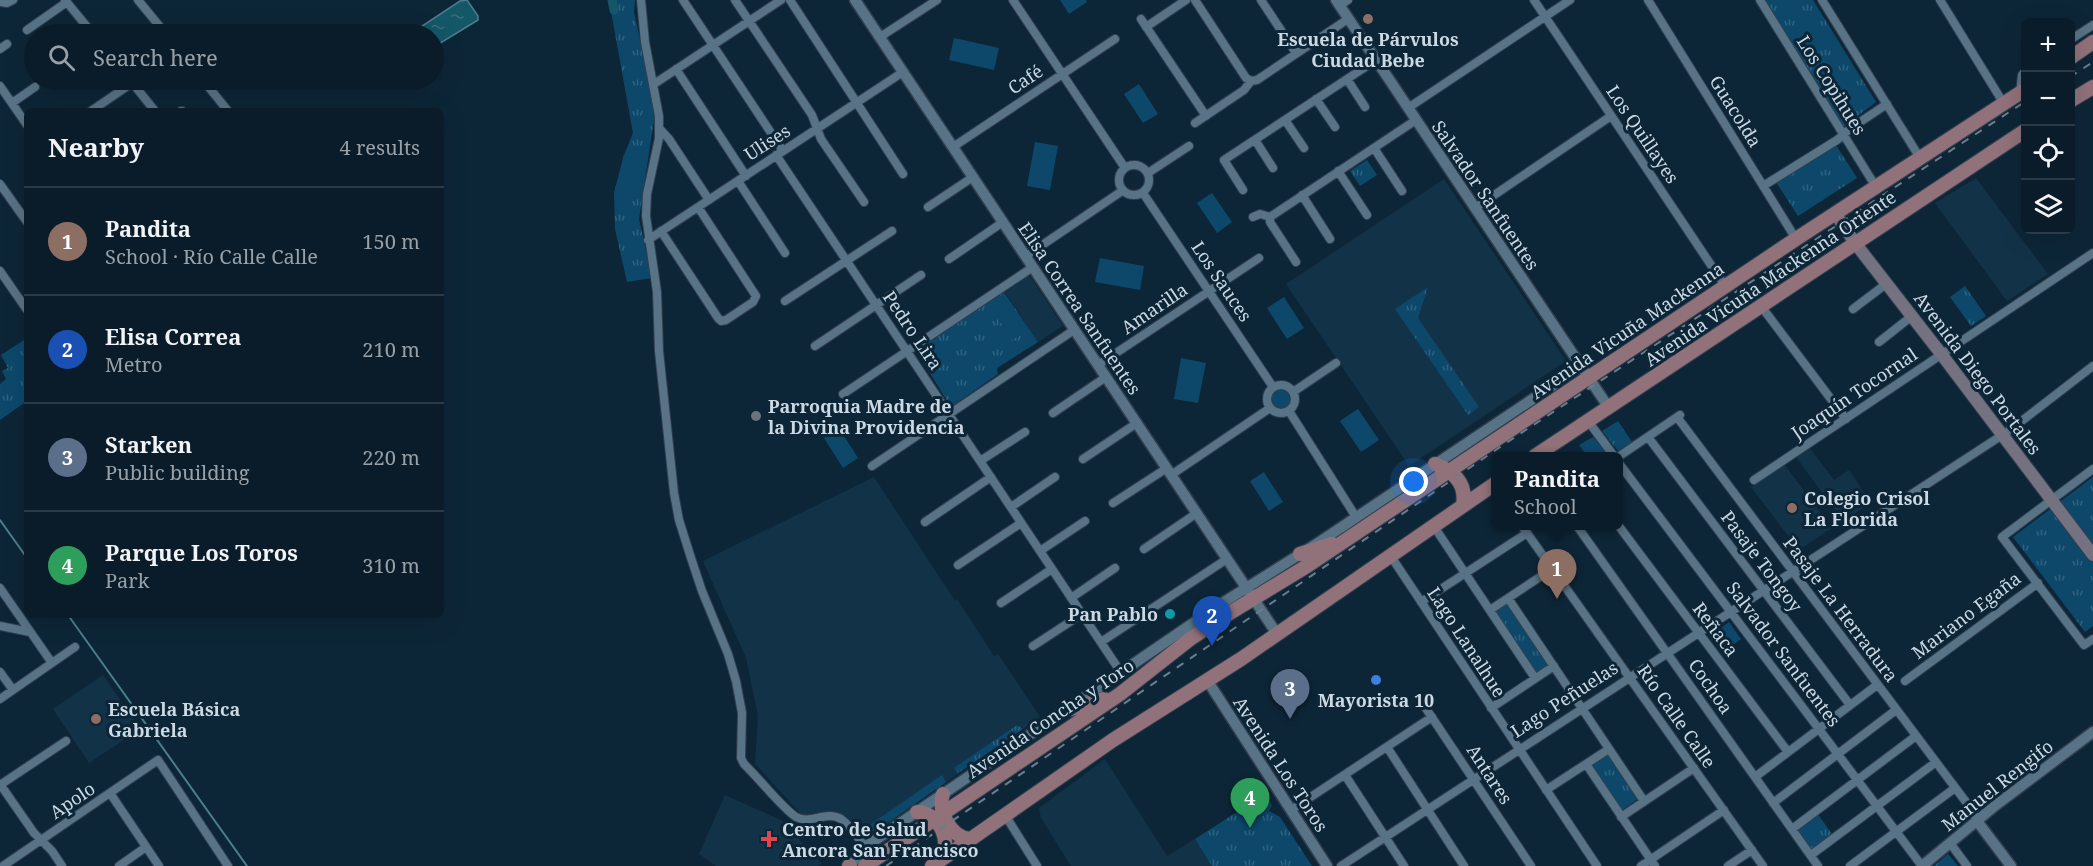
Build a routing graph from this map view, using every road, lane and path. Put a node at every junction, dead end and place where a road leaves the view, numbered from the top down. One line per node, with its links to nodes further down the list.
1 (13, 0): 21 (street)
2 (138, 0): 28 (street)
3 (641, 0): 43 (street)
4 (683, 0): 34 (street, Pedro Lira)
5 (735, 0): 25 (street)
6 (790, 0): 54 (street)
7 (855, 0): 30 (street, Elisa Correa Sanfuentes)
8 (937, 0): 30 (street)
9 (1013, 0): 40 (street)
10 (1186, 0): 62 (street)
11 (1195, 0): 42 (street)
12 (1261, 0): 35 (street)
13 (1534, 0): 23 (street, Los Quillayes)
14 (1570, 0): 23 (street)
15 (1648, 0): 88 (street, Guacolda)
16 (1760, 0): 72 (street, Los Copihues)
17 (1821, 0): 55 (street)
18 (1940, 0): 56 (street)
19 (66, 1): 26 (street); 27 (street)
20 (776, 1): 25 (street)
21 (0, 2)
22 (1341, 2): 24 (street, Salvador Sanfuentes)
23 (1544, 16): 61 (street); 63 (street, Los Quillayes)
24 (1348, 19): 35 (street); 37 (street, Salvador Sanfuentes)
25 (749, 21): 34 (street); 70 (street)
26 (35, 24)
27 (85, 24)
28 (158, 24)
29 (2093, 25): 31 (street)
30 (880, 37): 39 (street, Elisa Correa Sanfuentes)
31 (2075, 37)
32 (1115, 39): 40 (street, Café)
33 (2093, 42): 36 (main road)
34 (713, 45): 38 (street); 78 (street, Pedro Lira)
35 (1296, 53): 42 (street)
36 (2075, 55)
37 (1376, 60): 41 (street); 61 (street, Salvador Sanfuentes)
38 (676, 69): 43 (street); 86 (street)
39 (903, 72): 54 (street, Ulises); 75 (street, Elisa Correa Sanfuentes)
40 (1063, 74): 75 (street, Café); 80 (street)
41 (1347, 79): 52 (street); 57 (street)
42 (1251, 81): 62 (street)
43 (654, 84): 69 (street)
44 (0, 86): 53 (street)
45 (2093, 87): 51 (main road)
46 (31, 90): 53 (street)
47 (120, 90): 58 (street)
48 (138, 90): 59 (street)
49 (211, 90): 60 (street)
50 (2021, 92): 56 (main road, Avenida Vicuña Mackenna)
51 (2075, 98)
52 (1316, 99): 64 (street); 68 (street)
53 (12, 103): 66 (street)
54 (856, 103): 70 (street, Ulises); 84 (street)
55 (1887, 104): 72 (street); 79 (street)
56 (2004, 104): 79 (main road, Avenida Vicuña Mackenna)
57 (1365, 107)
58 (95, 108)
59 (153, 108)
60 (226, 108)
61 (1408, 108): 65 (street, Salvador Sanfuentes)
62 (1206, 116): 67 (street)
63 (1611, 116): 99 (street); 123 (street, Los Quillayes)
64 (1286, 120): 73 (street); 76 (street)
65 (1416, 120): 77 (street); 99 (street, Salvador Sanfuentes)
66 (24, 121)
67 (1195, 123)
68 (1335, 127)
69 (659, 128): 95 (street); 110 (street)
70 (817, 128): 78 (street, Ulises); 96 (street)
71 (2021, 133): 111 (main road, Avenida Vicuña Mackenna Oriente)
72 (1844, 134): 88 (street); 89 (street, Los Copihues)
73 (1255, 140): 81 (street); 91 (street)
74 (1189, 146): 83 (street)
75 (953, 147): 85 (street, Elisa Correa Sanfuentes)
76 (1304, 148)
77 (1374, 148): 82 (street); 92 (street)
78 (780, 153): 86 (street, Ulises); 117 (street, Pedro Lira)
79 (1920, 158): 89 (main road, Avenida Vicuña Mackenna)
80 (1125, 168): 83 (street); 90 (street)
81 (1273, 168)
82 (1338, 171): 94 (street); 101 (street)
83 (1148, 173): 93 (street)
84 (903, 174)
85 (973, 177): 98 (street); 105 (street, Elisa Correa Sanfuentes)
86 (742, 178): 95 (street, Ulises); 112 (street)
87 (0, 184): 104 (street)
88 (1763, 186): 109 (street, Guacolda)
89 (1876, 187): 100 (main road, Avenida Vicuña Mackenna)
90 (1122, 190): 93 (street); 114 (street)
91 (1243, 190)
92 (1402, 191)
93 (1143, 193): 124 (street, Los Sauces)
94 (1302, 195): 103 (street); 108 (street)
95 (709, 200): 97 (street, Ulises)
96 (864, 202)
97 (698, 207): 106 (street, Ulises); 106 (street)
98 (928, 207)
99 (1475, 208): 139 (street, Salvador Sanfuentes)
100 (1835, 213): 109 (main road, Avenida Vicuña Mackenna); 111 (main road, Avenida Diego Portales)
101 (1367, 215)
102 (1253, 217): 103 (street)
103 (1269, 217): 118 (street)
104 (24, 218)
105 (1003, 222): 114 (street, Elisa Correa Sanfuentes); 116 (street)
106 (661, 231): 110 (street, Ulises)
107 (892, 231): 117 (street)
108 (1330, 239)
109 (1796, 239): 123 (main road, Avenida Vicuña Mackenna)
110 (648, 240): 275 (street)
111 (1855, 243): 122 (main road, Avenida Diego Portales); 128 (main road, Avenida Vicuña Mackenna Oriente)
112 (785, 253)
113 (2093, 254): 135 (street, Joaquín Tocornal)
114 (1026, 256): 119 (street, Elisa Correa Sanfuentes)
115 (1259, 258): 124 (street, Amarilla)
116 (949, 259)
117 (847, 261): 125 (street); 126 (street, Pedro Lira)
118 (1296, 262)
119 (1033, 267): 131 (street, Elisa Correa Sanfuentes); 134 (street)
120 (0, 271): 127 (street)
121 (921, 275): 126 (street)
122 (1886, 284): 129 (street); 130 (main road, Avenida Diego Portales)
123 (1725, 286): 139 (main road, Avenida Vicuña Mackenna)
124 (1209, 291): 137 (street, Amarilla); 141 (street, Los Sauces)
125 (785, 301)
126 (876, 305): 133 (street); 134 (street, Pedro Lira)
127 (24, 306)
128 (1761, 306): 145 (main road, Avenida Vicuña Mackenna Oriente); 149 (street)
129 (1853, 309)
130 (1912, 316): 132 (street); 135 (main road, Avenida Diego Portales)
131 (1074, 330): 137 (street, Elisa Correa Sanfuentes); 148 (street)
132 (1879, 342)
133 (815, 346)
134 (907, 351): 143 (street); 148 (street, Pedro Lira)
135 (1942, 355): 149 (street, Joaquín Tocornal); 153 (main road, Avenida Diego Portales)
136 (1336, 363): 142 (street)
137 (1098, 365): 140 (street, Elisa Correa Sanfuentes)
138 (2093, 366): 153 (street, Lago Peñuelas)
139 (1585, 371): 145 (street, Salvador Sanfuentes); 160 (street); 164 (main road, Avenida Vicuña Mackenna)
140 (1106, 377): 147 (street); 151 (street, Elisa Correa Sanfuentes)
141 (1273, 387): 142 (street); 144 (street)
142 (1293, 392): 146 (street)
143 (843, 394)
144 (1270, 408): 146 (street); 165 (street)
145 (1609, 408): 150 (main road, Avenida Vicuña Mackenna Oriente)
146 (1289, 411): 175 (street)
147 (1053, 413)
148 (949, 414): 159 (street, Pedro Lira); 161 (street)
149 (1846, 419): 168 (street, Joaquín Tocornal)
150 (1588, 422): 155 (main road, Avenida Vicuña Mackenna Oriente); 156 (street)
151 (1137, 423): 158 (street); 165 (street, Elisa Correa Sanfuentes)
152 (1025, 432): 159 (street)
153 (2002, 435): 170 (main road, Avenida Diego Portales); 196 (street, Lago Peñuelas)
154 (1648, 437): 157 (street); 196 (street, Pasaje La Herradura); 199 (street, Pasaje Tongoy)
155 (1541, 452)
156 (1612, 452)
157 (1623, 453)
158 (1083, 459)
159 (980, 461): 166 (street, Pedro Lira)
160 (1435, 464): 164 (main road); 175 (street)
161 (872, 466)
162 (1623, 469): 206 (street, Salvador Sanfuentes)
163 (2093, 469): 170 (street)
164 (1450, 470): 172 (main road); 184 (main road, Avenida Vicuña Mackenna)
165 (1169, 471): 171 (street); 174 (street, Elisa Correa Sanfuentes)
166 (991, 477): 173 (street, Pedro Lira); 177 (street)
167 (1055, 477): 173 (street)
168 (1754, 480)
169 (1491, 488): 172 (main road)
170 (2052, 501): 189 (main road, Avenida Diego Portales); 197 (street, Mariano Egaña)
171 (1113, 503)
172 (1463, 505): 179 (main road)
173 (1011, 507): 178 (street, Pedro Lira)
174 (1197, 513): 185 (street); 190 (street, Elisa Correa Sanfuentes)
175 (1356, 517): 187 (street)
176 (1084, 521): 186 (street)
177 (925, 522)
178 (1022, 523): 186 (street, Pedro Lira); 191 (street)
179 (1433, 525): 188 (main road); 195 (street)
180 (1523, 530): 195 (street)
181 (1525, 530): 194 (street, Río Calle Calle)
182 (1581, 530): 216 (street, Cochoa)
183 (1622, 530): 210 (street, Reñaca)
184 (1348, 539): 187 (main road); 200 (main road, Avenida Vicuña Mackenna)
185 (1144, 549)
186 (1040, 551): 193 (street, Pedro Lira)
187 (1300, 554): 200 (street)
188 (1390, 555): 203 (street, Lago Lanalhue); 211 (main road)
189 (2093, 555)
190 (1227, 559): 200 (street, Elisa Correa Sanfuentes); 213 (street)
191 (958, 566)
192 (1115, 568): 201 (street)
193 (1052, 569): 201 (street, Pedro Lira); 204 (street)
194 (1552, 569): 202 (street); 221 (street, Río Calle Calle)
195 (1465, 573): 203 (street); 205 (street)
196 (1793, 573): 199 (street, Lago Peñuelas); 225 (street, Pasaje La Herradura)
197 (2038, 583): 212 (street); 224 (street, Mariano Egaña)
198 (0, 588): 209 (street)
199 (1764, 591): 206 (street, Lago Peñuelas); 230 (street, Pasaje Tongoy)
200 (1250, 593): 211 (street, Elisa Correa Sanfuentes); 220 (street); 227 (main road, Avenida Concha y Toro)
201 (1071, 598): 207 (street, Pedro Lira)
202 (1508, 598): 205 (street); 218 (street)
203 (1421, 602): 231 (street, Lago Lanalhue)
204 (1000, 603)
205 (1490, 610): 222 (street)
206 (1731, 612): 210 (street, Lago Peñuelas); 236 (street, Salvador Sanfuentes)
207 (1082, 614): 213 (street, Pedro Lira); 214 (street)
208 (0, 626): 209 (street)
209 (30, 632): 217 (street)
210 (1699, 633): 216 (street, Lago Peñuelas); 243 (street, Reñaca)
211 (1277, 634): 223 (main road)
212 (2093, 639)
213 (1101, 642): 220 (street, Pedro Lira)
214 (1034, 646)
215 (75, 647): 217 (street)
216 (1667, 653): 221 (street, Lago Peñuelas); 249 (street, Cochoa)
217 (52, 663): 226 (street)
218 (1554, 666): 222 (street); 232 (street)
219 (0, 672): 226 (street)
220 (1122, 674): 233 (street)
221 (1629, 677): 232 (street, Lago Peñuelas); 247 (street, Río Calle Calle)
222 (1535, 678): 231 (street)
223 (1207, 680): 261 (street, Avenida Los Toros); 264 (main road)
224 (1905, 681)
225 (1877, 685): 230 (street); 234 (street, Pasaje La Herradura)
226 (13, 690): 228 (street)
227 (1120, 694): 233 (main road); 265 (main road, Avenida Concha y Toro)
228 (0, 699)
229 (1422, 701): 235 (street, Antares)
230 (1850, 705): 236 (street)
231 (1491, 708): 241 (street, Lago Lanalhue)
232 (1582, 708): 241 (street, Lago Peñuelas); 242 (street)
233 (1071, 709): 256 (street)
234 (1896, 710): 238 (street, Pasaje La Herradura); 244 (street)
235 (1432, 717): 240 (street); 250 (street, Antares)
236 (1819, 729): 243 (street); 244 (street, Salvador Sanfuentes)
237 (2093, 732): 267 (street, Manuel Rengifo)
238 (1916, 736): 245 (street, Pasaje La Herradura); 251 (street)
239 (66, 741): 252 (street)
240 (1387, 747): 248 (street); 260 (street)
241 (1518, 749): 250 (street, Lago Peñuelas); 254 (street, Lago Lanalhue)
242 (1609, 749): 246 (street); 257 (street)
243 (1788, 752): 249 (street)
244 (1838, 754): 251 (street, Salvador Sanfuentes); 258 (street)
245 (1936, 762): 253 (street, Pasaje La Herradura); 259 (street)
246 (1586, 764): 254 (street); 266 (street)
247 (1694, 768): 257 (street); 262 (street, Río Calle Calle)
248 (1345, 775): 261 (street); 270 (street)
249 (1755, 777): 258 (street, Cochoa)
250 (1473, 779): 260 (street, Lago Peñuelas); 292 (street, Antares)
251 (1858, 780): 259 (street, Salvador Sanfuentes); 268 (street)
252 (0, 785): 272 (street)
253 (1955, 788): 267 (street, Pasaje La Herradura); 269 (street)
254 (1546, 790): 293 (street, Lago Lanalhue)
255 (110, 794): 272 (street, Apolo); 274 (street); 284 (street, Apolo)
256 (943, 794): 263 (street); 265 (main road)
257 (1644, 801): 266 (street)
258 (1773, 803): 268 (street, Cochoa)
259 (1877, 806): 269 (street, Salvador Sanfuentes); 277 (street)
260 (1427, 809): 270 (street, Lago Peñuelas); 291 (street)
261 (1291, 810): 288 (street, Avenida Los Toros)
262 (1724, 810): 276 (street, Río Calle Calle); 279 (street)
263 (917, 812): 265 (main road); 275 (street)
264 (1005, 815): 271 (main road); 287 (street)
265 (938, 816): 271 (main road); 278 (main road); 286 (main road, Avenida Concha y Toro)
266 (1622, 817): 279 (street)
267 (1977, 821): 273 (street, Manuel Rengifo); 301 (street)
268 (1792, 829): 277 (street, Cochoa)
269 (1896, 831): 298 (street); 299 (street, Salvador Sanfuentes)
270 (1385, 837): 289 (street, Lago Peñuelas); 290 (street)
271 (970, 839): 278 (main road)
272 (41, 840): 280 (street, Apolo); 281 (street)
273 (1950, 843): 299 (street, Manuel Rengifo); 300 (street)
274 (146, 847): 282 (street); 283 (street)
275 (865, 847): 285 (street)
276 (1752, 850): 295 (street); 296 (street, Río Calle Calle)
277 (1811, 855): 297 (street, Cochoa)
278 (937, 862)
279 (1652, 863): 294 (street)
280 (3, 866)
281 (62, 866)
282 (119, 866)
283 (159, 866)
284 (228, 866)
285 (849, 866)
286 (865, 866)
287 (1037, 866)
288 (1327, 866)
289 (1341, 866)
290 (1404, 866)
291 (1464, 866)
292 (1531, 866)
293 (1597, 866)
294 (1641, 866)
295 (1728, 866)
296 (1763, 866)
297 (1818, 866)
298 (1850, 866)
299 (1922, 866)
300 (1967, 866)
301 (2012, 866)

